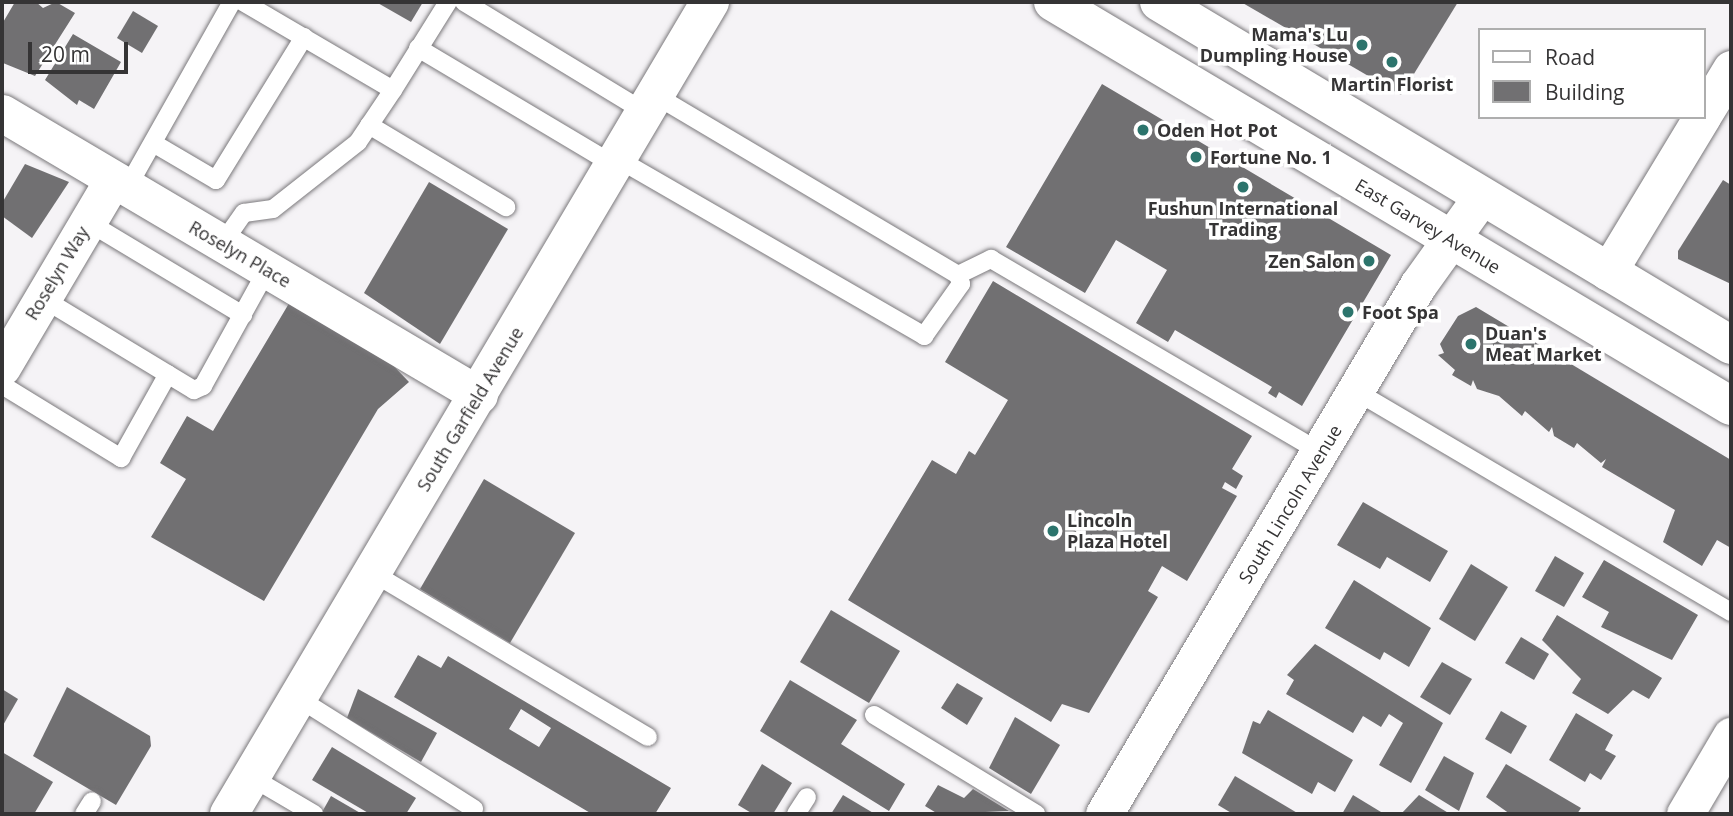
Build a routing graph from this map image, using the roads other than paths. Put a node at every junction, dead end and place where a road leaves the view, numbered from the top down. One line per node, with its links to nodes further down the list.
1 (232, 2): 17 (lane)
2 (243, 2): 8 (lane)
3 (448, 2): 9 (lane)
4 (464, 2): 12 (lane)
5 (710, 2): 12 (main road, South Garfield Avenue)
6 (1053, 2): 23 (main road, East Garvey Avenue)
7 (1159, 2): 20 (main road)
8 (304, 37): 11 (lane); 17 (lane)
9 (418, 48): 11 (lane); 18 (lane)
10 (1731, 69): 14 (street)
11 (393, 90): 16 (lane)
12 (650, 103): 18 (main road, South Garfield Avenue); 27 (lane)
13 (2, 113): 19 (street, Roselyn Place)
14 (1705, 113)
15 (1701, 119): 26 (street)
16 (369, 125): 21 (lane); 24 (lane)
17 (153, 143): 19 (lane)
18 (616, 162): 27 (lane); 35 (main road, South Garfield Avenue)
19 (120, 184): 22 (street, Roselyn Way); 24 (street, Roselyn Place)
20 (1481, 197): 23 (street, South Lincoln Avenue); 26 (main road)
21 (506, 207)
22 (88, 222): 28 (street, Roselyn Way); 29 (lane)
23 (1454, 241): 34 (street, South Lincoln Avenue); 36 (main road, East Garvey Avenue)
24 (222, 244): 25 (street, Roselyn Place)
25 (267, 270): 29 (lane); 35 (street, Roselyn Place)
26 (1608, 272): 30 (main road)
27 (958, 275): 37 (lane)
28 (42, 298): 31 (street, Roselyn Way); 32 (lane)
29 (243, 315): 32 (lane)
30 (1731, 345)
31 (2, 367)
32 (168, 374): 33 (lane)
33 (2, 385)
34 (1359, 393): 37 (street, South Lincoln Avenue); 39 (lane)
35 (479, 395): 38 (main road, South Garfield Avenue)
36 (1731, 406)
37 (1320, 452): 51 (street, South Lincoln Avenue)
38 (373, 573): 40 (main road, South Garfield Avenue); 43 (lane)
39 (1731, 612)
40 (298, 698): 44 (main road, South Garfield Avenue); 46 (lane)
41 (874, 715): 50 (lane)
42 (1731, 736): 52 (street)
43 (648, 737)
44 (251, 778): 47 (main road, South Garfield Avenue); 48 (lane)
45 (807, 797): 49 (lane)
46 (474, 809)
47 (229, 814)
48 (314, 814)
49 (796, 814)
50 (1036, 814)
51 (1104, 814)
52 (1685, 814)

